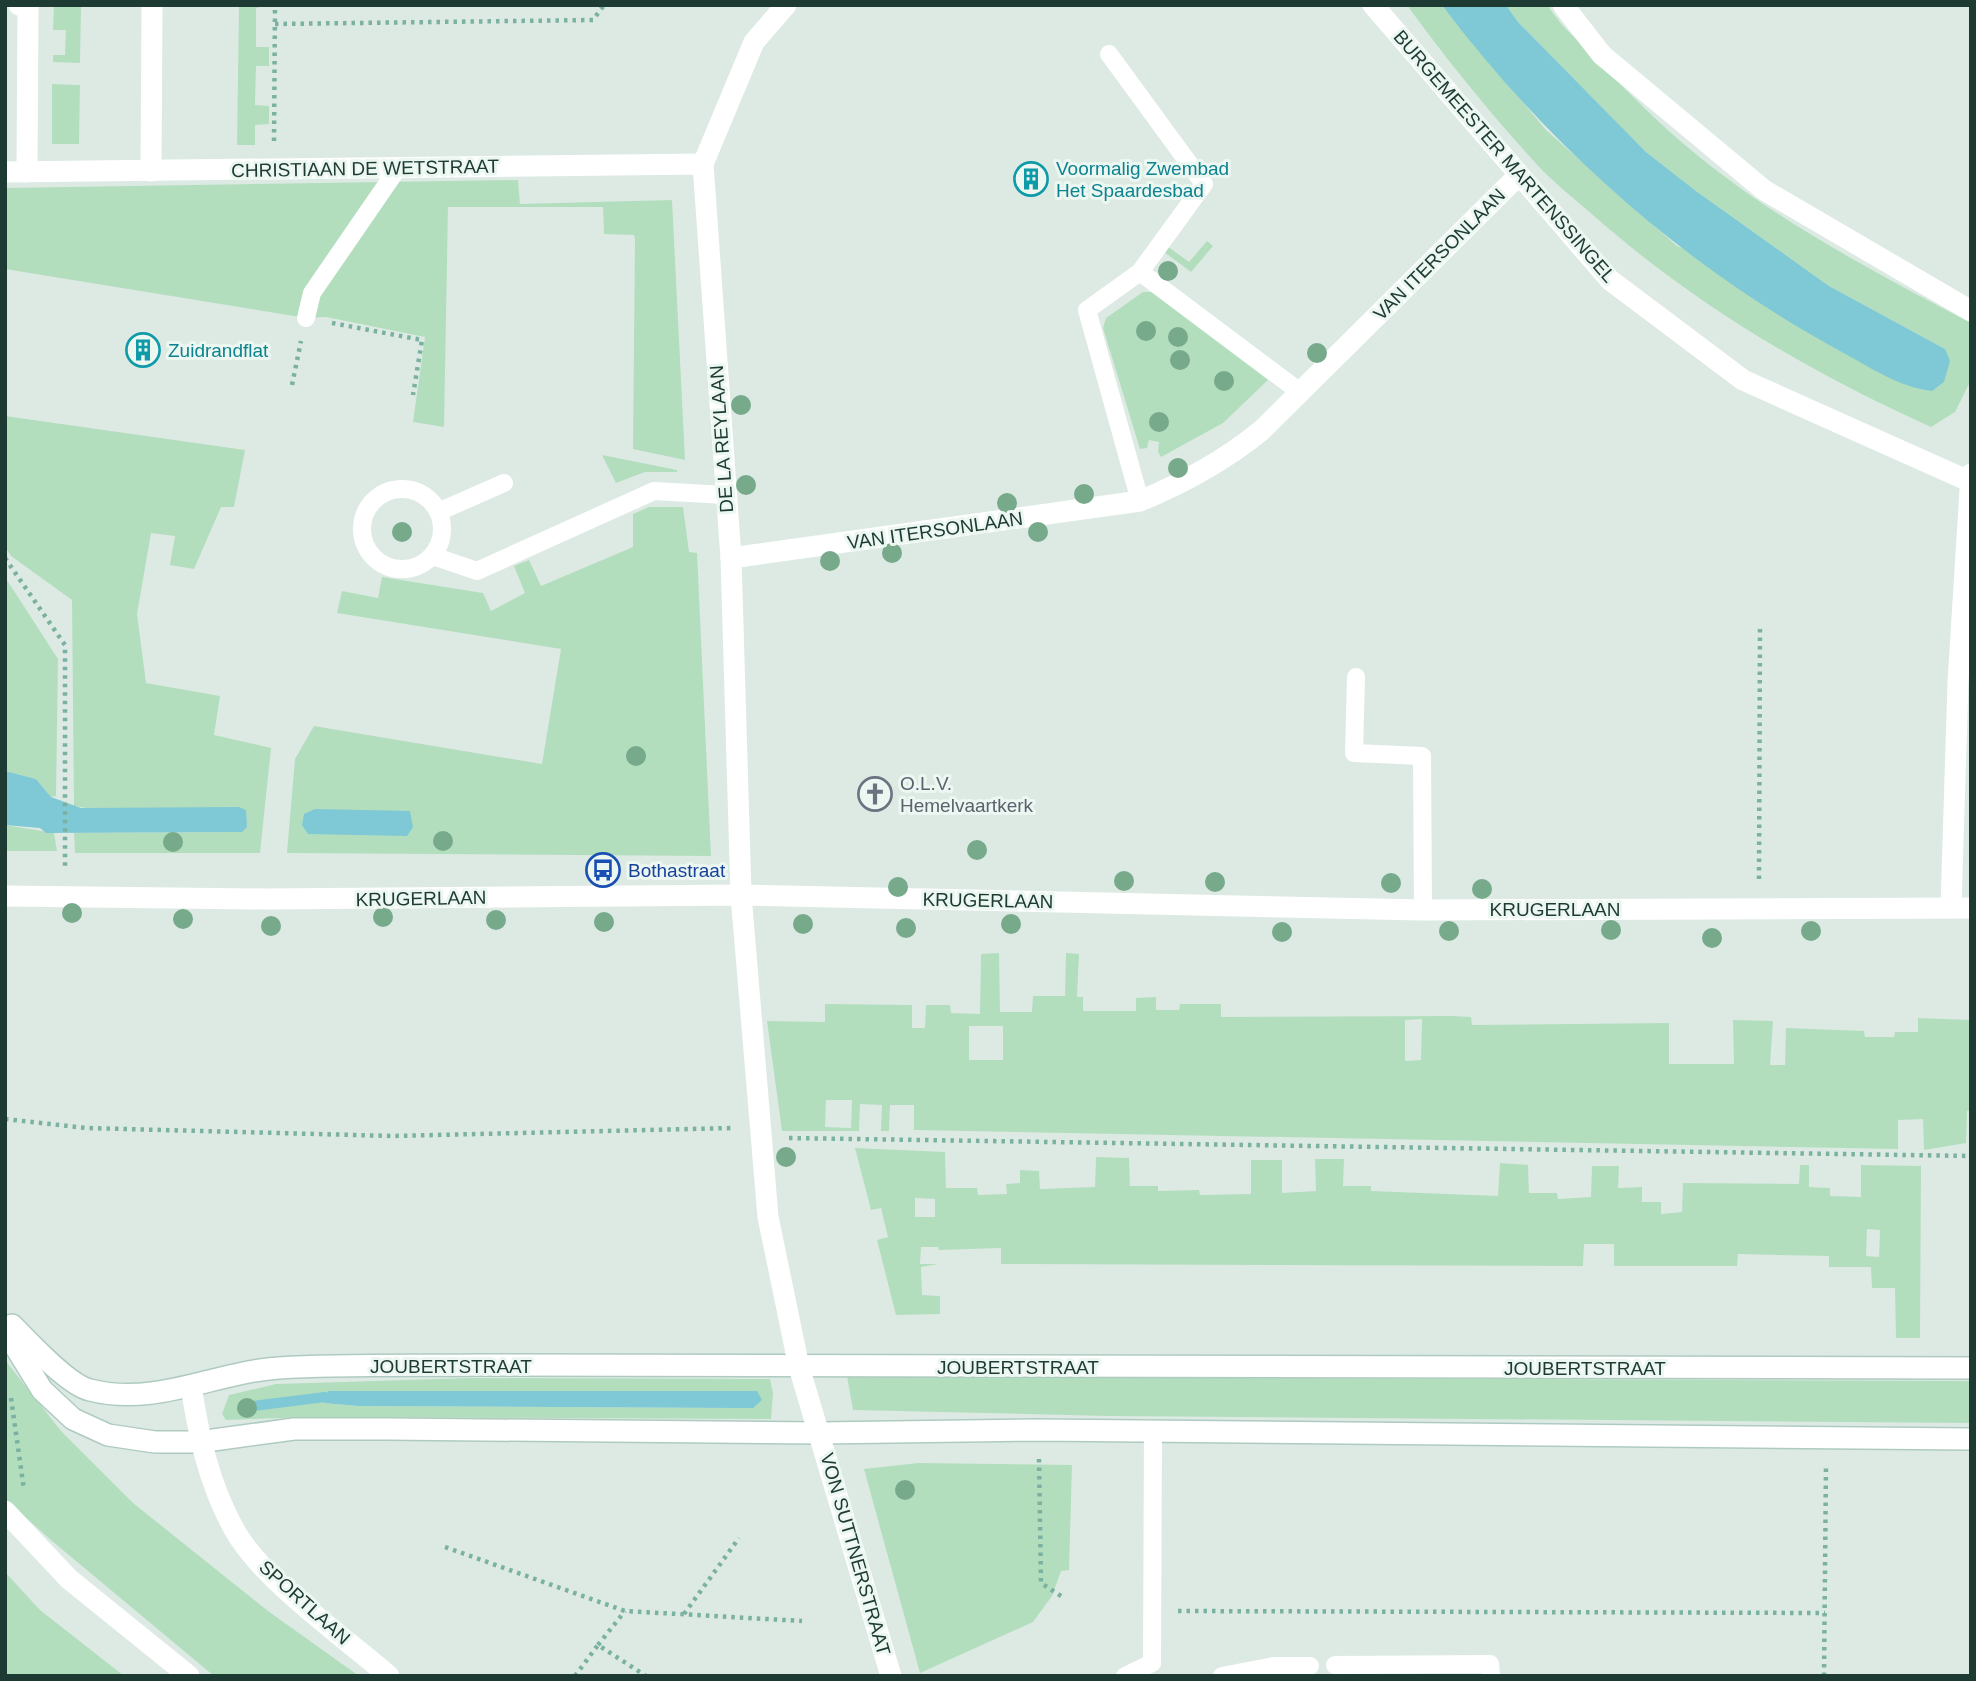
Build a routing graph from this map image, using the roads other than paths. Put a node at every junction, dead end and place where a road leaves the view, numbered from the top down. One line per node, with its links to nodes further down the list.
1 (19, 5): 11 (street)
2 (152, 5): 9 (street)
3 (786, 5): 7 (street, DE LA REYLAAN)
4 (1373, 5): 12 (street, BURGEMEESTER MARTENSSINGEL)
5 (1563, 5): 14 (street)
6 (1109, 54): 13 (lane)
7 (703, 164): 8 (street, CHRISTIAAN DE WETSTRAAT); 19 (street, DE LA REYLAAN)
8 (398, 168): 9 (street, CHRISTIAAN DE WETSTRAAT); 15 (lane)
9 (151, 171): 11 (street, CHRISTIAAN DE WETSTRAAT)
10 (5, 172): 11 (street, CHRISTIAAN DE WETSTRAAT)
11 (27, 172)
12 (1519, 175): 16 (street, VAN ITERSONLAAN); 17 (street, BURGEMEESTER MARTENSSINGEL)
13 (1140, 272): 16 (lane); 20 (lane)
14 (1971, 311)
15 (306, 318)
16 (1300, 392): 20 (street, VAN ITERSONLAAN)
17 (1970, 479): 27 (street)
18 (504, 483): 21 (lane)
19 (725, 495): 22 (lane); 23 (street, DE LA REYLAAN)
20 (1140, 501): 23 (street, VAN ITERSONLAAN)
21 (439, 512): 22 (lane); 22 (lane)
22 (433, 556)
23 (731, 558): 25 (street, DE LA REYLAAN)
24 (1356, 677): 28 (lane)
25 (741, 895): 26 (street, KRUGERLAAN); 28 (street, KRUGERLAAN); 31 (street)
26 (5, 896)
27 (1961, 907): 28 (street, KRUGERLAAN)
28 (1423, 910)
29 (5, 1319): 33 (street, JOUBERTSTRAAT)
30 (5, 1331): 37 (street)
31 (799, 1367): 32 (street, JOUBERTSTRAAT); 33 (street, JOUBERTSTRAAT); 35 (street)
32 (1971, 1368)
33 (191, 1386): 37 (street, SPORTLAAN)
34 (1153, 1431): 35 (street); 36 (street); 45 (lane)
35 (820, 1433): 37 (street); 44 (street, VON SUTTNERSTRAAT)
36 (1971, 1439)
37 (199, 1441): 43 (street, SPORTLAAN)
38 (5, 1511): 42 (street)
39 (1335, 1665): 47 (lane)
40 (1310, 1666): 41 (lane)
41 (1274, 1671): 46 (lane)
42 (189, 1676)
43 (389, 1676)
44 (891, 1676)
45 (1125, 1676)
46 (1222, 1676)
47 (1491, 1676)

